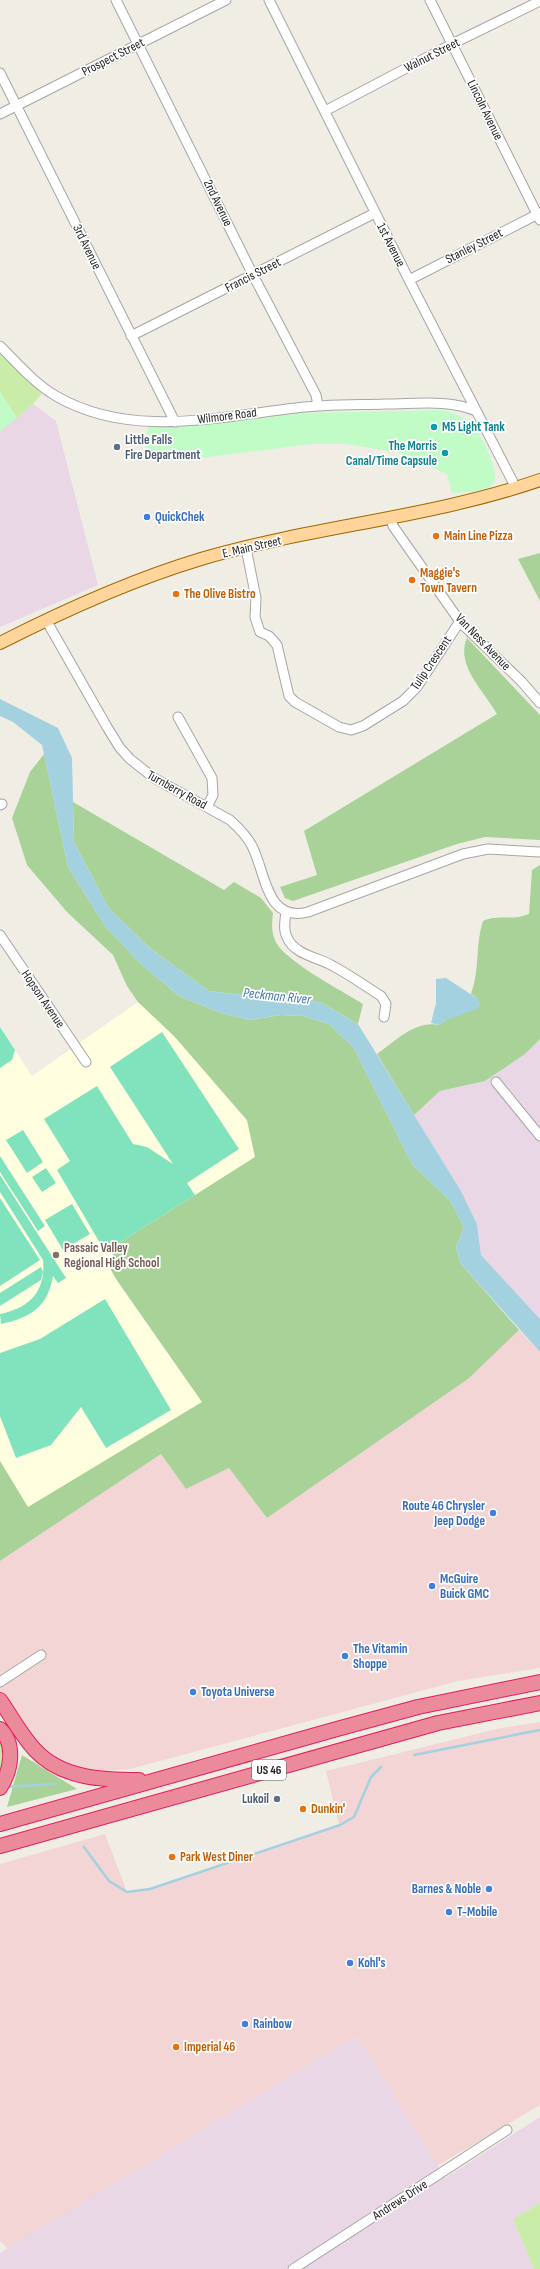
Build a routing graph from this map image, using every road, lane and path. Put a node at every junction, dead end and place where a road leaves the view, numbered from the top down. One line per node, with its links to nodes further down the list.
1 (116, 0): 6 (street, 2nd Avenue)
2 (226, 0): 6 (street, Prospect Street)
3 (269, 0): 10 (street, 1st Avenue)
4 (430, 0): 7 (street, Lincoln Avenue)
5 (540, 1): 7 (street, Walnut Street)
6 (139, 44): 9 (street, Prospect Street); 14 (street, 2nd Avenue)
7 (452, 44): 10 (street, Walnut Street); 13 (street, Lincoln Avenue)
8 (0, 73): 9 (street, 3rd Avenue)
9 (17, 105): 11 (street, Prospect Street); 16 (street, 3rd Avenue)
10 (325, 111): 12 (street, 1st Avenue)
11 (0, 114)
12 (374, 212): 14 (street, Francis Street); 15 (street, 1st Avenue)
13 (539, 216): 15 (street, Stanley Street)
14 (253, 275): 16 (street, Francis Street); 18 (street, 2nd Avenue)
15 (409, 280): 19 (street, 1st Avenue)
16 (131, 336): 20 (street, 3rd Avenue)
17 (0, 346): 20 (street, Wilmore Road)
18 (318, 406): 19 (street, Wilmore Road); 20 (street, Wilmore Road)
19 (476, 411): 22 (street, 1st Avenue)
20 (175, 422)
21 (540, 480): 22 (main road, E. Main Street)
22 (516, 488): 23 (main road, E. Main Street)
23 (391, 518): 24 (main road, E. Main Street); 26 (street, Van Ness Avenue)
24 (246, 548): 25 (main road, E. Main Street); 26 (street, Tulip Crescent)
25 (46, 620): 27 (main road, E. Main Street); 30 (street, Turnberry Road)
26 (460, 621): 28 (street, Van Ness Avenue)
27 (0, 643)
28 (540, 703)
29 (178, 717): 30 (street)
30 (207, 807): 32 (street, Turnberry Road)
31 (540, 852): 32 (street)
32 (286, 912): 34 (street)
33 (0, 935): 35 (street, Hopson Avenue)
34 (384, 1017)
35 (86, 1062)
36 (496, 1082): 37 (street)
37 (540, 1136)
38 (41, 1655): 39 (street)
39 (0, 1682)
40 (540, 1682): 44 (highway, US 46)
41 (0, 1700): 44 (highway)
42 (540, 1703): 47 (highway, US 46)
43 (2, 1730): 45 (highway)
44 (155, 1781): 46 (highway, US 46)
45 (0, 1788)
46 (0, 1824)
47 (7, 1844): 48 (highway)
48 (0, 1849)
49 (507, 2130): 50 (street, Andrews Drive)
50 (293, 2269)

